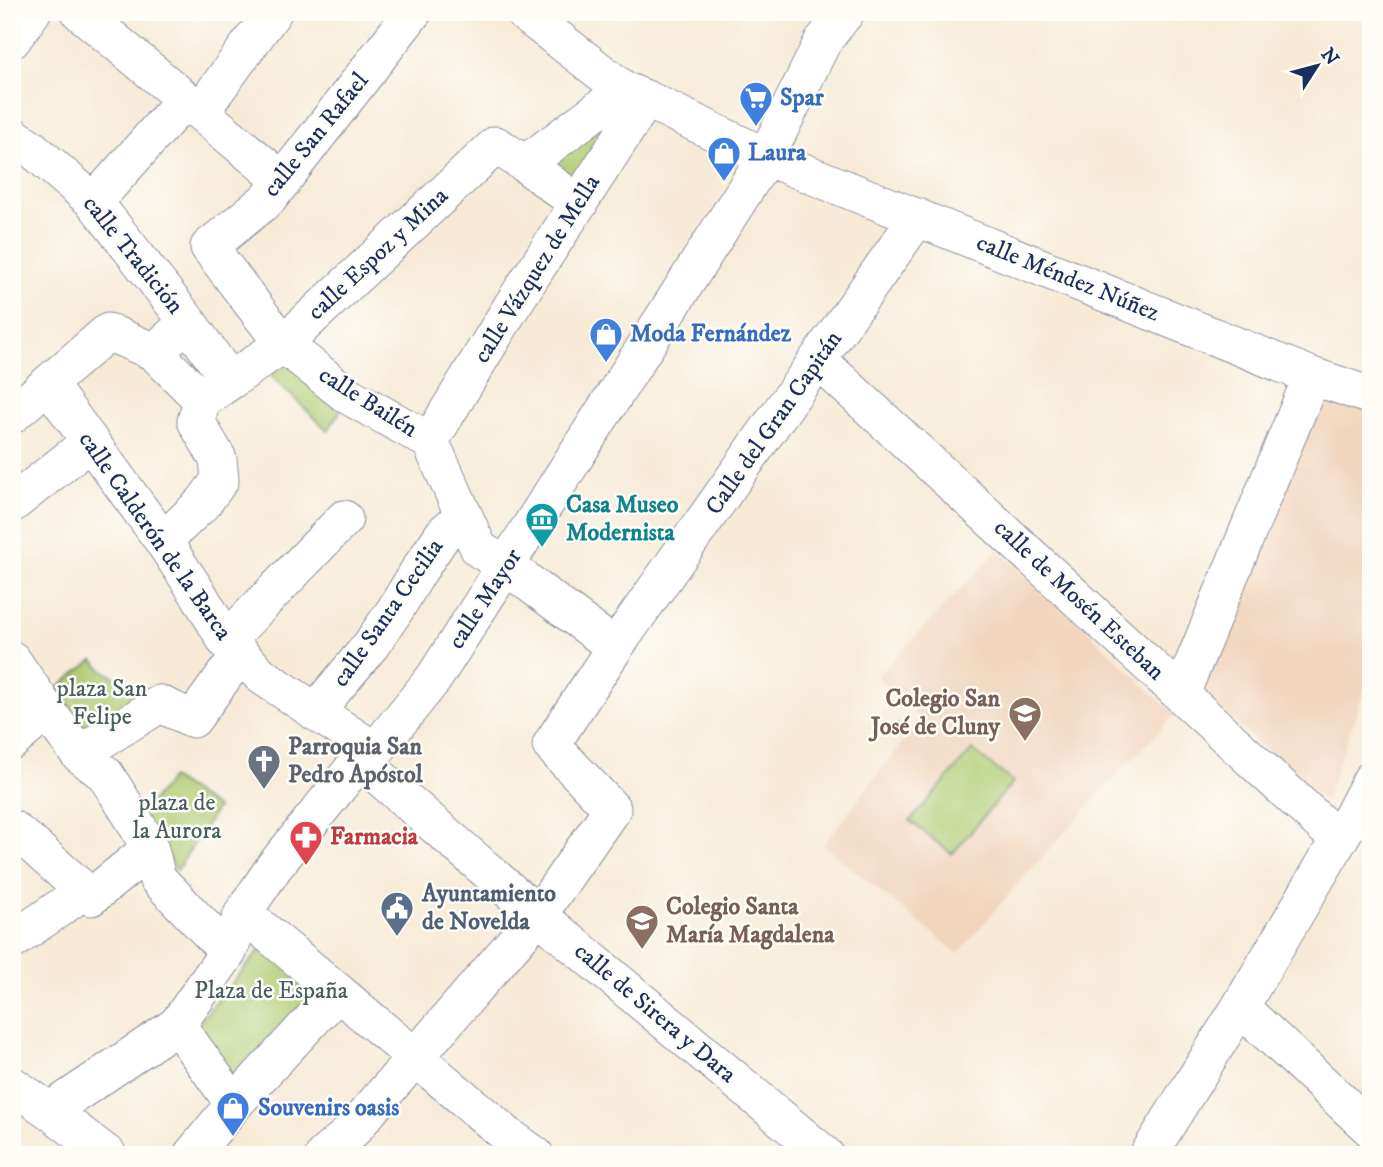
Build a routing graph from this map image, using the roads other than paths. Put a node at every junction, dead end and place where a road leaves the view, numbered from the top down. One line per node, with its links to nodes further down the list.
1 (32, 12): 7 (street)
2 (273, 12): 9 (street)
3 (413, 12): 13 (street, calle San Rafael)
4 (523, 12): 8 (street, calle Méndez Núñez)
5 (846, 12): 11 (street, calle Mayor)
6 (101, 19): 9 (street)
7 (12, 40)
8 (635, 95): 11 (street, calle Méndez Núñez); 12 (street); 15 (street, calle Vázquez de Mella)
9 (192, 106): 13 (street); 14 (street)
10 (12, 135): 14 (street, calle Tradición)
11 (766, 157): 16 (street, calle Méndez Núñez); 33 (street, calle Mayor)
12 (525, 164): 15 (street, calle Espoz y Mina); 19 (street, calle Espoz y Mina)
13 (283, 181): 17 (street, calle San Rafael)
14 (94, 202): 18 (street, calle Tradición)
15 (579, 204): 27 (street, calle Vázquez de Mella)
16 (918, 217): 21 (street, Calle del Gran Capitán); 22 (street, calle Méndez Núñez)
17 (209, 247): 19 (street, calle Bailén)
18 (188, 322): 20 (street); 24 (street, calle Tradición)
19 (283, 344): 24 (street, calle Espoz y Mina); 27 (street, calle Bailén)
20 (154, 352): 23 (street); 24 (street)
21 (818, 360): 35 (street, Calle del Gran Capitán); 37 (street, calle de Mosén Esteban)
22 (1311, 376): 25 (street, calle Méndez Núñez); 37 (street)
23 (48, 384): 26 (street); 28 (street, calle Calderón de la Barca)
24 (216, 391): 32 (street)
25 (1371, 396)
26 (12, 415)
27 (430, 441): 30 (street, calle Bailén)
28 (90, 442): 29 (street); 32 (street, calle Calderón de la Barca)
29 (12, 504)
30 (463, 516): 33 (street, calle Bailén); 39 (street, calle Santa Cecilia)
31 (344, 519): 34 (street)
32 (163, 541): 34 (street, calle Calderón de la Barca)
33 (506, 566): 35 (street, calle Bailén); 42 (street, calle Mayor)
34 (233, 647): 39 (street, calle Calderón de la Barca); 41 (street)
35 (615, 647): 49 (street, Calle del Gran Capitán)
36 (12, 660): 38 (street)
37 (1181, 694): 45 (street, calle de Mosén Esteban)
38 (47, 711): 40 (street); 41 (street)
39 (316, 712): 42 (street, calle Calderón de la Barca)
40 (12, 741)
41 (79, 754): 46 (street)
42 (367, 755): 48 (street, calle Mayor); 49 (street, calle de Sirera y Dara)
43 (1371, 780): 45 (street)
44 (12, 829): 47 (street)
45 (1339, 840): 53 (street)
46 (150, 849): 47 (street); 51 (street)
47 (84, 891): 50 (street)
48 (243, 913): 51 (street); 52 (street)
49 (538, 915): 55 (street, Calle del Gran Capitán); 64 (street, calle de Sirera y Dara)
50 (12, 941)
51 (228, 952): 54 (street)
52 (338, 992): 55 (street); 57 (street)
53 (1240, 1007): 59 (street); 65 (street)
54 (177, 1025): 57 (street); 58 (street)
55 (416, 1058): 60 (street); 63 (street, Calle del Gran Capitán)
56 (12, 1085): 58 (street)
57 (234, 1104): 62 (street)
58 (50, 1111): 61 (street)
59 (1371, 1129)
60 (512, 1148)
61 (108, 1155)
62 (192, 1155)
63 (324, 1155)
64 (825, 1155)
65 (1148, 1155)

